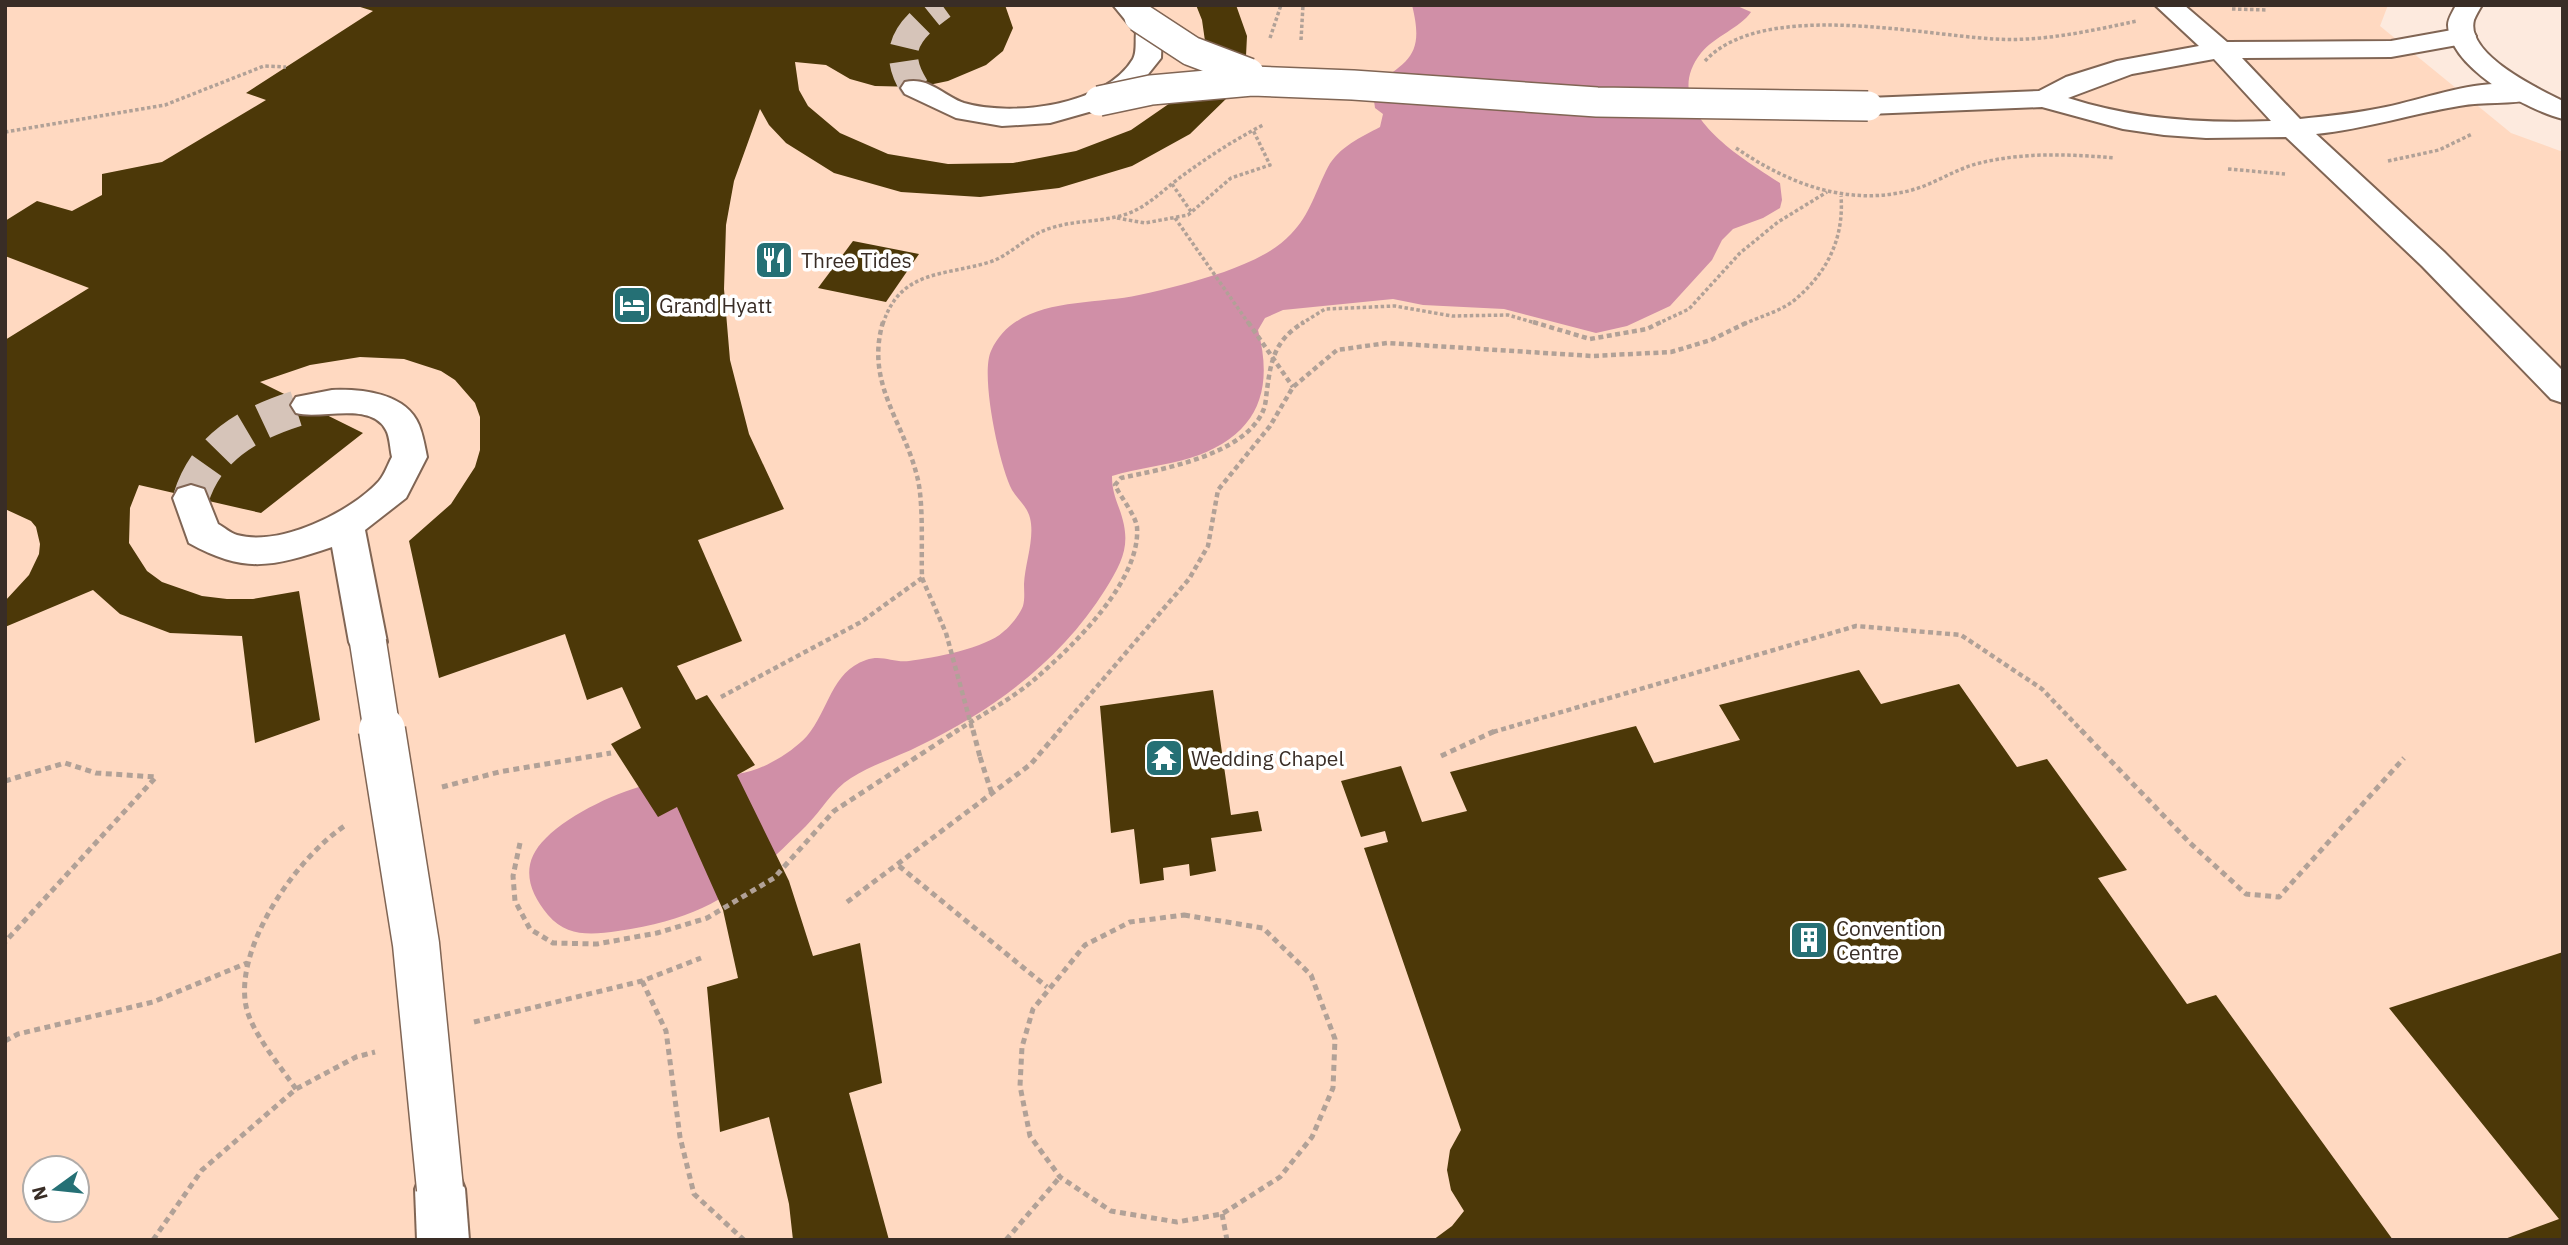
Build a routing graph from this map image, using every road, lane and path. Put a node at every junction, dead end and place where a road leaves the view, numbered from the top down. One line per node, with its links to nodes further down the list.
1 (1303, 5): 8 (path)
2 (2469, 5): 7 (main road)
3 (2172, 9): 5 (path); 6 (path); 9 (main road)
4 (1133, 11): 11 (main road, bridge); 15 (main road)
5 (2276, 11)
6 (1923, 24)
7 (2463, 36): 9 (main road); 13 (main road)
8 (1299, 48)
9 (2220, 50): 14 (main road); 18 (main road)
10 (286, 68): 19 (path)
11 (1275, 79): 14 (main road, bridge); 15 (main road, bridge)
12 (915, 88): 15 (main road)
13 (2525, 93): 16 (main road); 18 (main road)
14 (2044, 99): 18 (main road)
15 (1099, 101)
16 (2563, 111)
17 (1264, 124): 20 (path)
18 (2292, 127): 27 (main road)
19 (5, 132)
20 (1172, 184): 23 (path); 24 (path)
21 (1803, 184): 22 (path)
22 (1827, 192): 25 (path); 26 (path)
23 (1192, 213)
24 (1115, 218): 25 (path); 31 (path)
25 (1272, 356): 26 (path); 37 (path)
26 (1293, 387): 36 (path)
27 (2563, 391)
28 (308, 405): 30 (main road)
29 (191, 498): 30 (main road)
30 (346, 526): 47 (main road, bridge)
31 (922, 578): 32 (path); 36 (path, bridge)
32 (721, 697)
33 (1441, 756): 34 (path)
34 (2404, 758)
35 (5, 781): 40 (path)
36 (992, 794): 38 (path)
37 (520, 844)
38 (899, 866): 39 (path); 43 (path)
39 (847, 902)
40 (5, 942)
41 (247, 963): 44 (path)
42 (642, 981): 48 (path)
43 (1048, 987): 45 (path); 46 (path)
44 (5, 1041)
45 (1060, 1177): 46 (path); 49 (path)
46 (1222, 1214): 50 (path)
47 (443, 1240)
48 (744, 1240)
49 (1006, 1240)
50 (1227, 1240)

